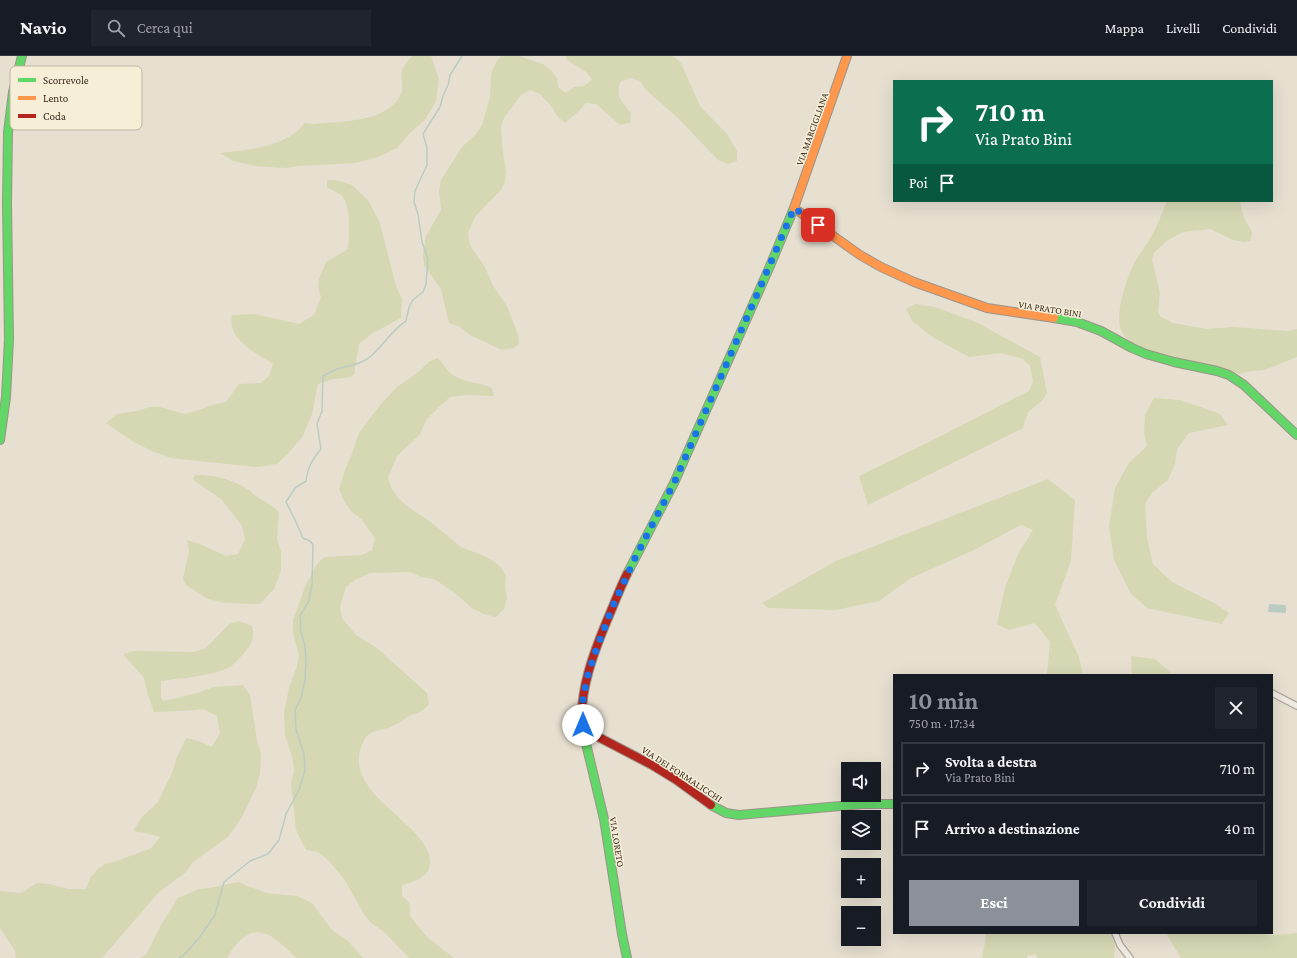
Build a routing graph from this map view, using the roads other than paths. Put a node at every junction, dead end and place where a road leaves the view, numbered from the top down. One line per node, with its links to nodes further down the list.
1 (22, 56): 3 (street)
2 (847, 56): 5 (street, VIA MARCIGLIANA)
3 (20, 66)
4 (10, 120): 7 (street)
5 (794, 208): 6 (street, VIA PRATO BINI); 10 (street, VIA MARCIGLIANA)
6 (1297, 435)
7 (0, 440)
8 (1273, 694): 9 (street)
9 (1297, 706)
10 (583, 729): 11 (street, VIA DEI FORMALICCHI); 13 (street, VIA LORETO)
11 (893, 804)
12 (1115, 934): 14 (street)
13 (627, 958)
14 (1130, 958)

